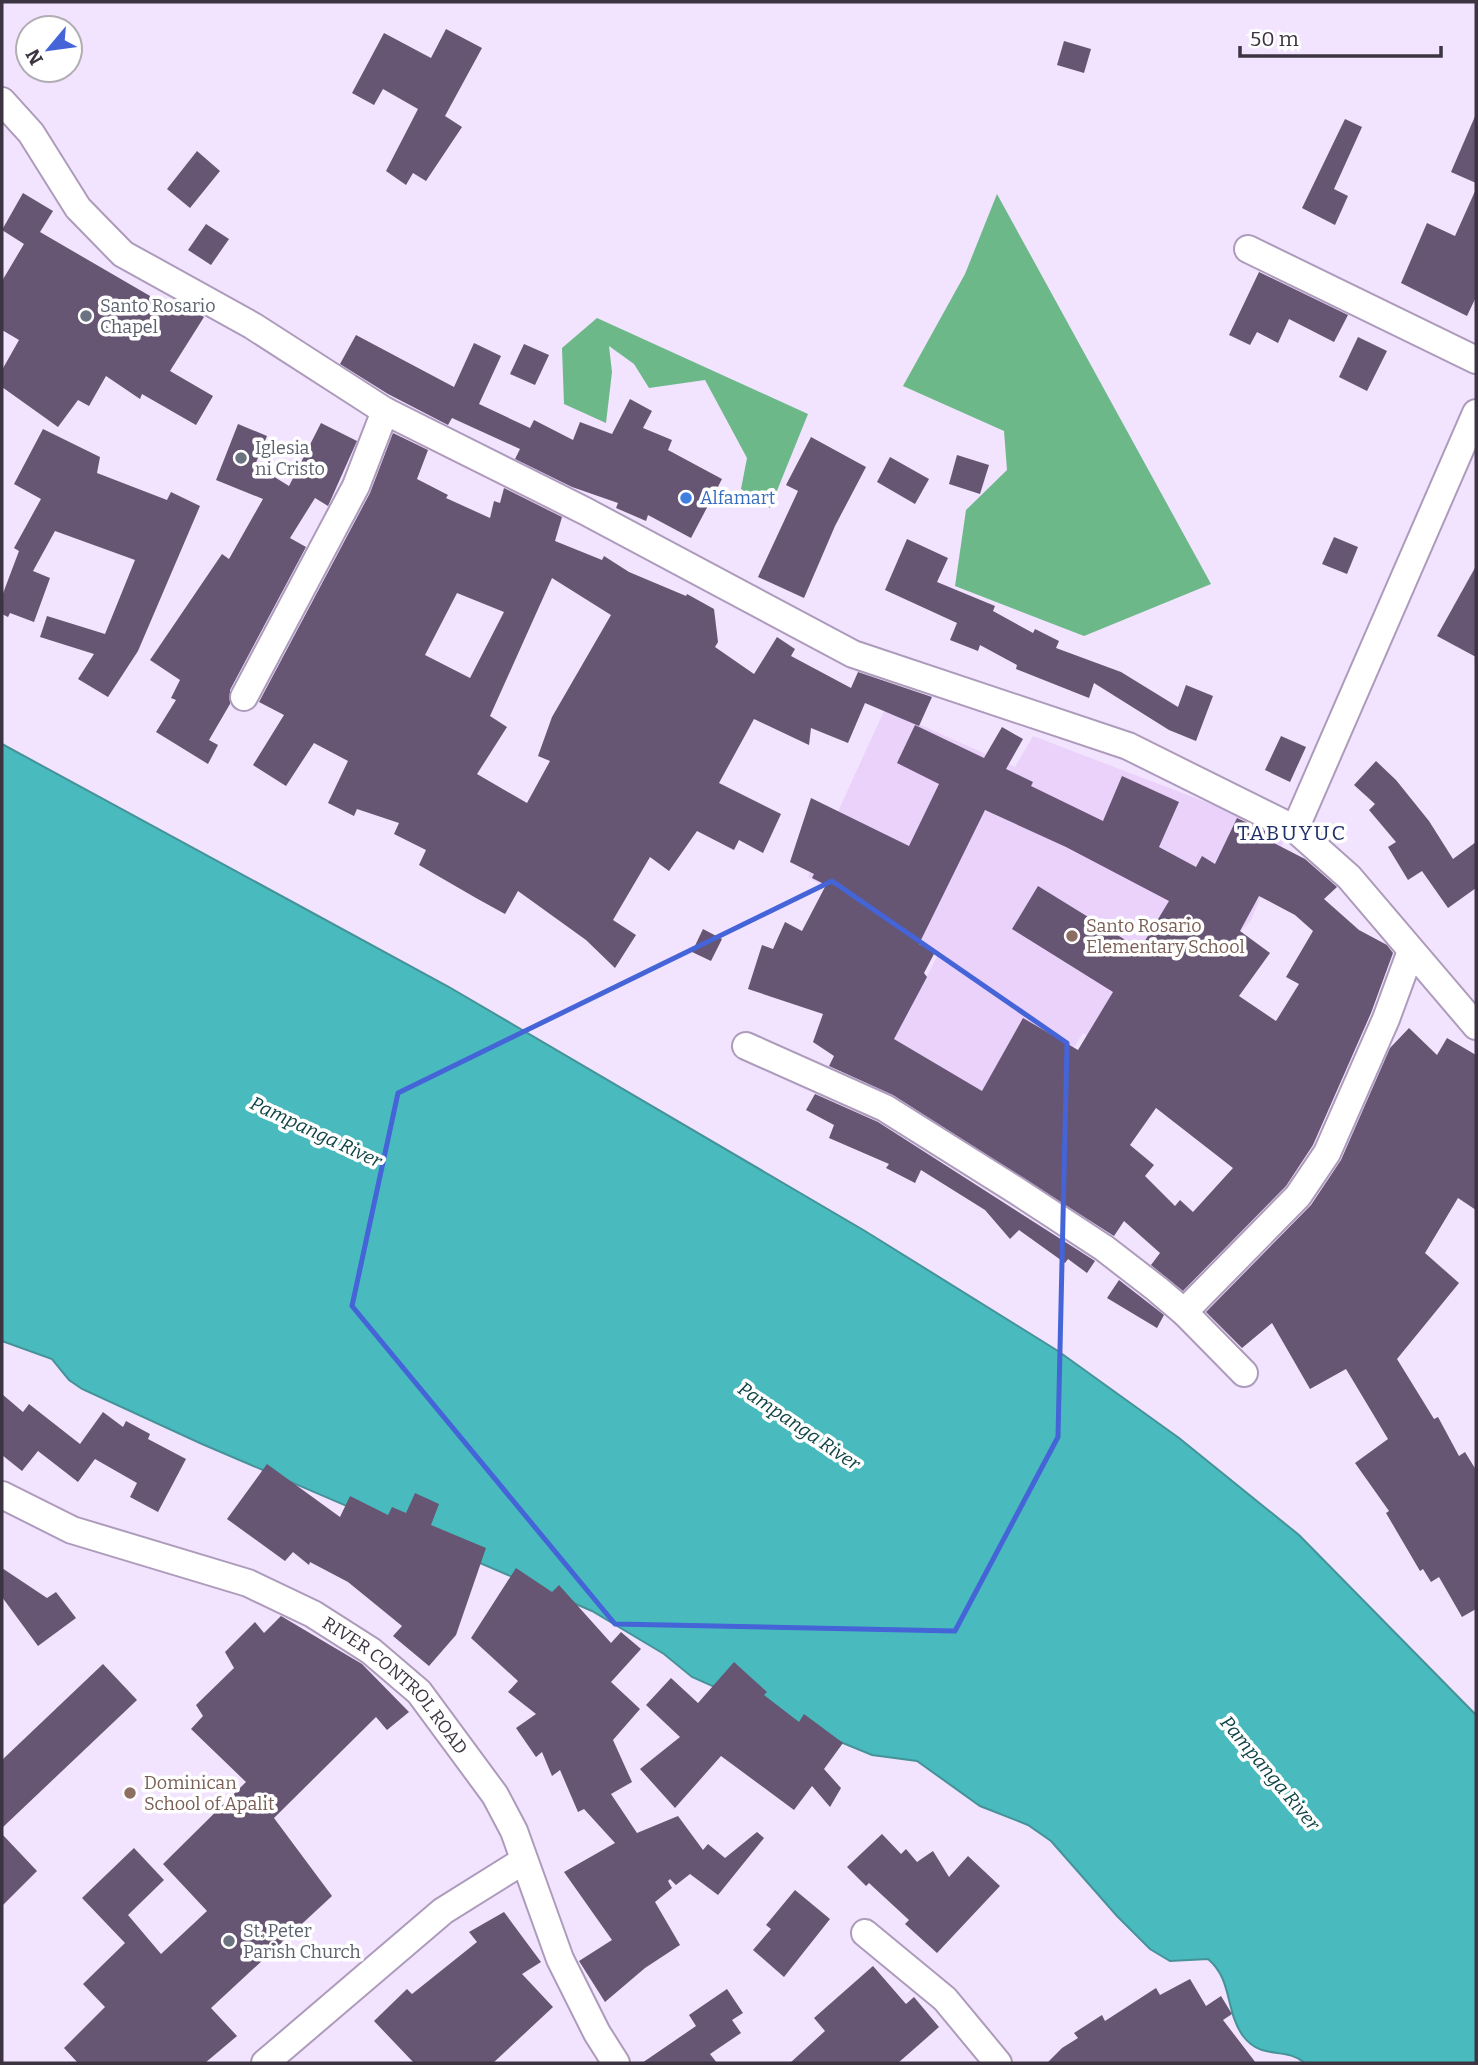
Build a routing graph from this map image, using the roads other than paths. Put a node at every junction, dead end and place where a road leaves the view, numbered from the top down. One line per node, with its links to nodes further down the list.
1 (2, 101): 4 (street)
2 (1248, 249): 3 (street)
3 (1476, 360)
4 (385, 411): 6 (street); 7 (street)
5 (1476, 413): 7 (street)
6 (244, 697)
7 (1295, 828): 8 (street)
8 (1411, 951): 9 (street); 11 (street)
9 (1476, 1026)
10 (746, 1046): 11 (street)
11 (1184, 1312): 12 (street)
12 (1244, 1373)
13 (2, 1494): 14 (street, RIVER CONTROL ROAD)
14 (523, 1861): 16 (street); 17 (street, RIVER CONTROL ROAD)
15 (865, 1933): 18 (street)
16 (265, 2063)
17 (616, 2063)
18 (998, 2063)

